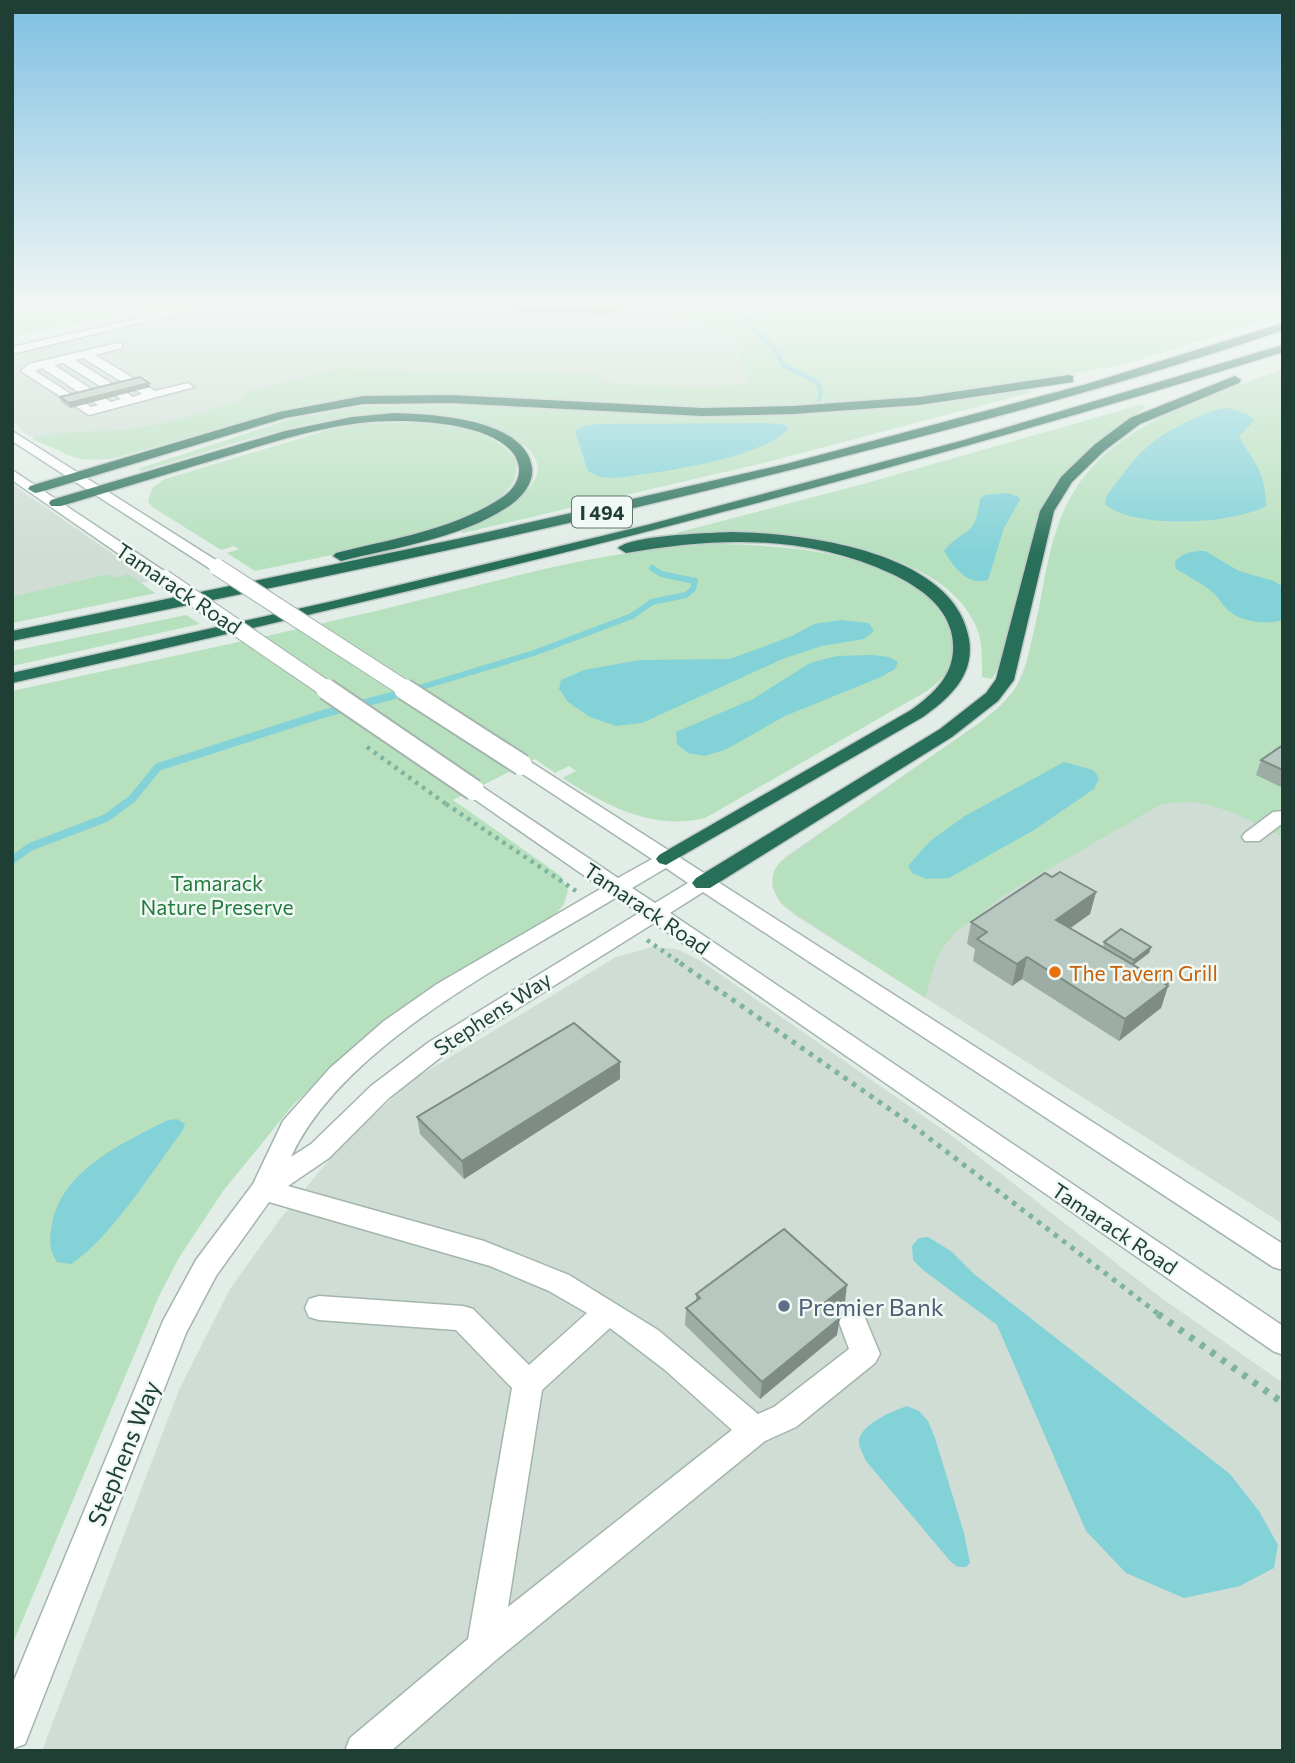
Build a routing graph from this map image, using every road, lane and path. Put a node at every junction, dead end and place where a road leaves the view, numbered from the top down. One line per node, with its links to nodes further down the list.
1 (54, 389): 12 (street)
2 (83, 389): 12 (street)
3 (114, 389): 11 (street)
4 (143, 389): 10 (street)
5 (179, 389): 10 (street)
6 (1013, 389): 15 (highway)
7 (1076, 389): 20 (highway, I 494)
8 (1158, 389): 19 (highway, I 494)
9 (1209, 389): 27 (highway)
10 (154, 396): 11 (street)
11 (133, 401): 12 (street)
12 (111, 407)
13 (12, 435): 15 (street, Tamarack Road)
14 (12, 474): 16 (street, Tamarack Road)
15 (77, 477): 16 (highway); 17 (street, Tamarack Road)
16 (35, 489): 18 (street, Tamarack Road)
17 (98, 490): 18 (highway); 20 (highway); 26 (street, Tamarack Road, bridge)
18 (56, 503): 28 (street, Tamarack Road, bridge)
19 (332, 605): 22 (highway, I 494); 26 (highway)
20 (78, 623): 21 (highway, I 494)
21 (12, 636)
22 (12, 677)
23 (446, 804): 29 (path)
24 (1283, 817): 25 (street)
25 (1252, 837)
26 (666, 859): 27 (street, Tamarack Road); 28 (street, Stephens Way)
27 (703, 883): 30 (street, Stephens Way); 33 (street, Tamarack Road)
28 (616, 887): 29 (street, Stephens Way); 30 (street, Tamarack Road)
29 (591, 902): 32 (street, Stephens Way)
30 (653, 912): 31 (street, Stephens Way); 37 (street, Tamarack Road)
31 (628, 928): 32 (street, Stephens Way); 39 (path)
32 (263, 1190): 35 (street); 42 (street, Stephens Way)
33 (1283, 1259)
34 (319, 1308): 38 (street)
35 (608, 1312): 38 (street); 40 (street)
36 (853, 1322): 40 (street)
37 (1283, 1342)
38 (528, 1384): 41 (street)
39 (1283, 1403)
40 (754, 1431): 41 (street)
41 (484, 1648): 43 (street)
42 (12, 1731)
43 (363, 1751)

